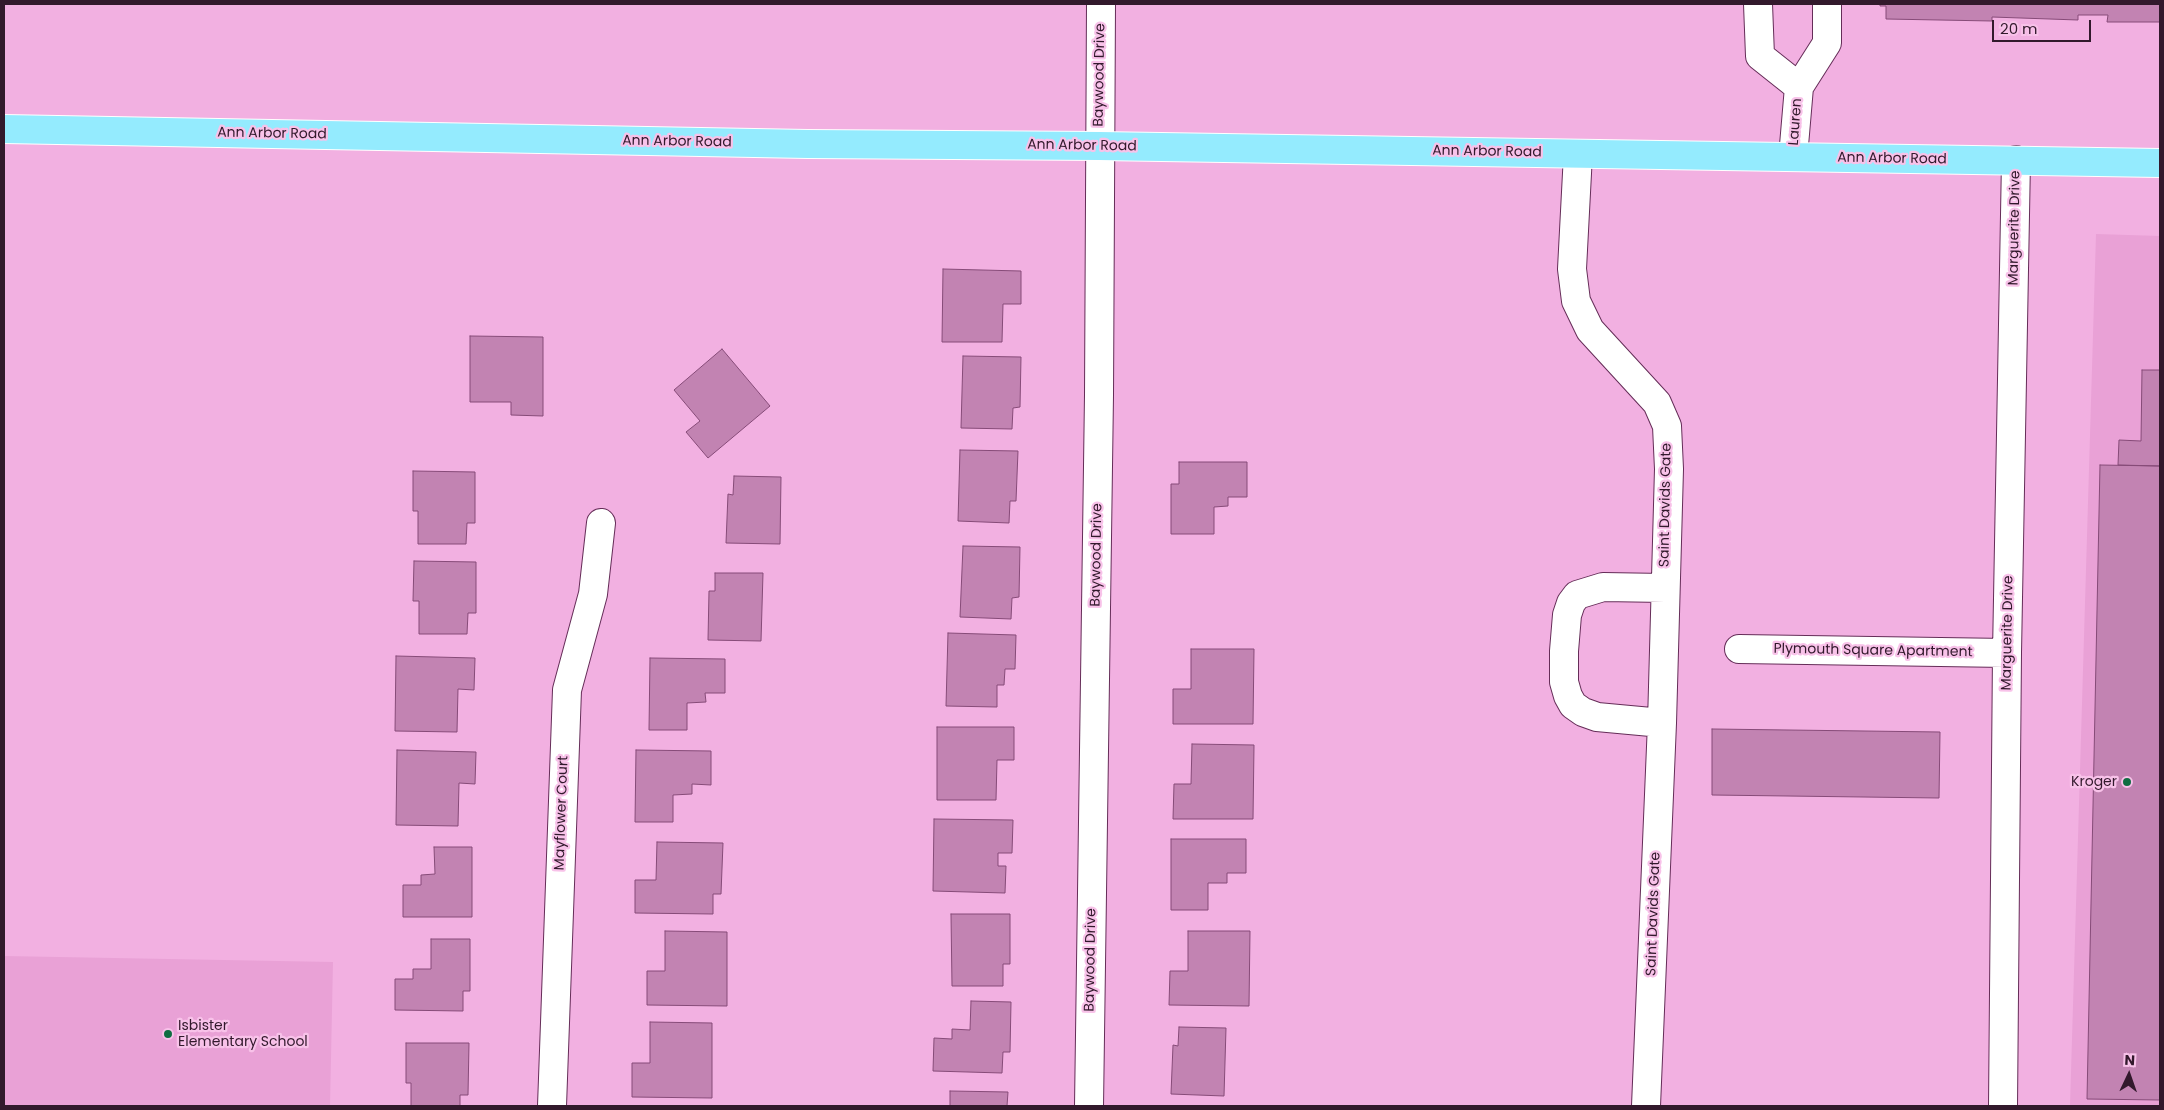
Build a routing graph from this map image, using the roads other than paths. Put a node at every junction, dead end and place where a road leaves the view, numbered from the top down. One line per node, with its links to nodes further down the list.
1 (1101, 4): 6 (street, Baywood Drive)
2 (1758, 4): 4 (street, Lauren)
3 (1827, 4): 4 (street, Lauren)
4 (1798, 87): 8 (street, Lauren)
5 (4, 129): 6 (main road, Ann Arbor Road)
6 (1099, 146): 7 (main road, Ann Arbor Road); 17 (street, Baywood Drive)
7 (1578, 154): 8 (main road, Ann Arbor Road); 12 (street, Saint Davids Gate)
8 (1793, 157): 9 (main road, Ann Arbor Road)
9 (2016, 160): 10 (main road, Ann Arbor Road); 14 (street, Marguerite Drive)
10 (2160, 163)
11 (601, 523): 16 (street, Mayflower Court)
12 (1665, 588): 15 (street, Saint Davids Gate); 15 (street, Saint Davids Gate)
13 (1739, 649): 14 (street, Plymouth Square Apartment)
14 (2007, 653): 19 (street, Marguerite Drive)
15 (1662, 723): 18 (street, Saint Davids Gate)
16 (552, 1106)
17 (1089, 1106)
18 (1646, 1106)
19 (2003, 1106)

